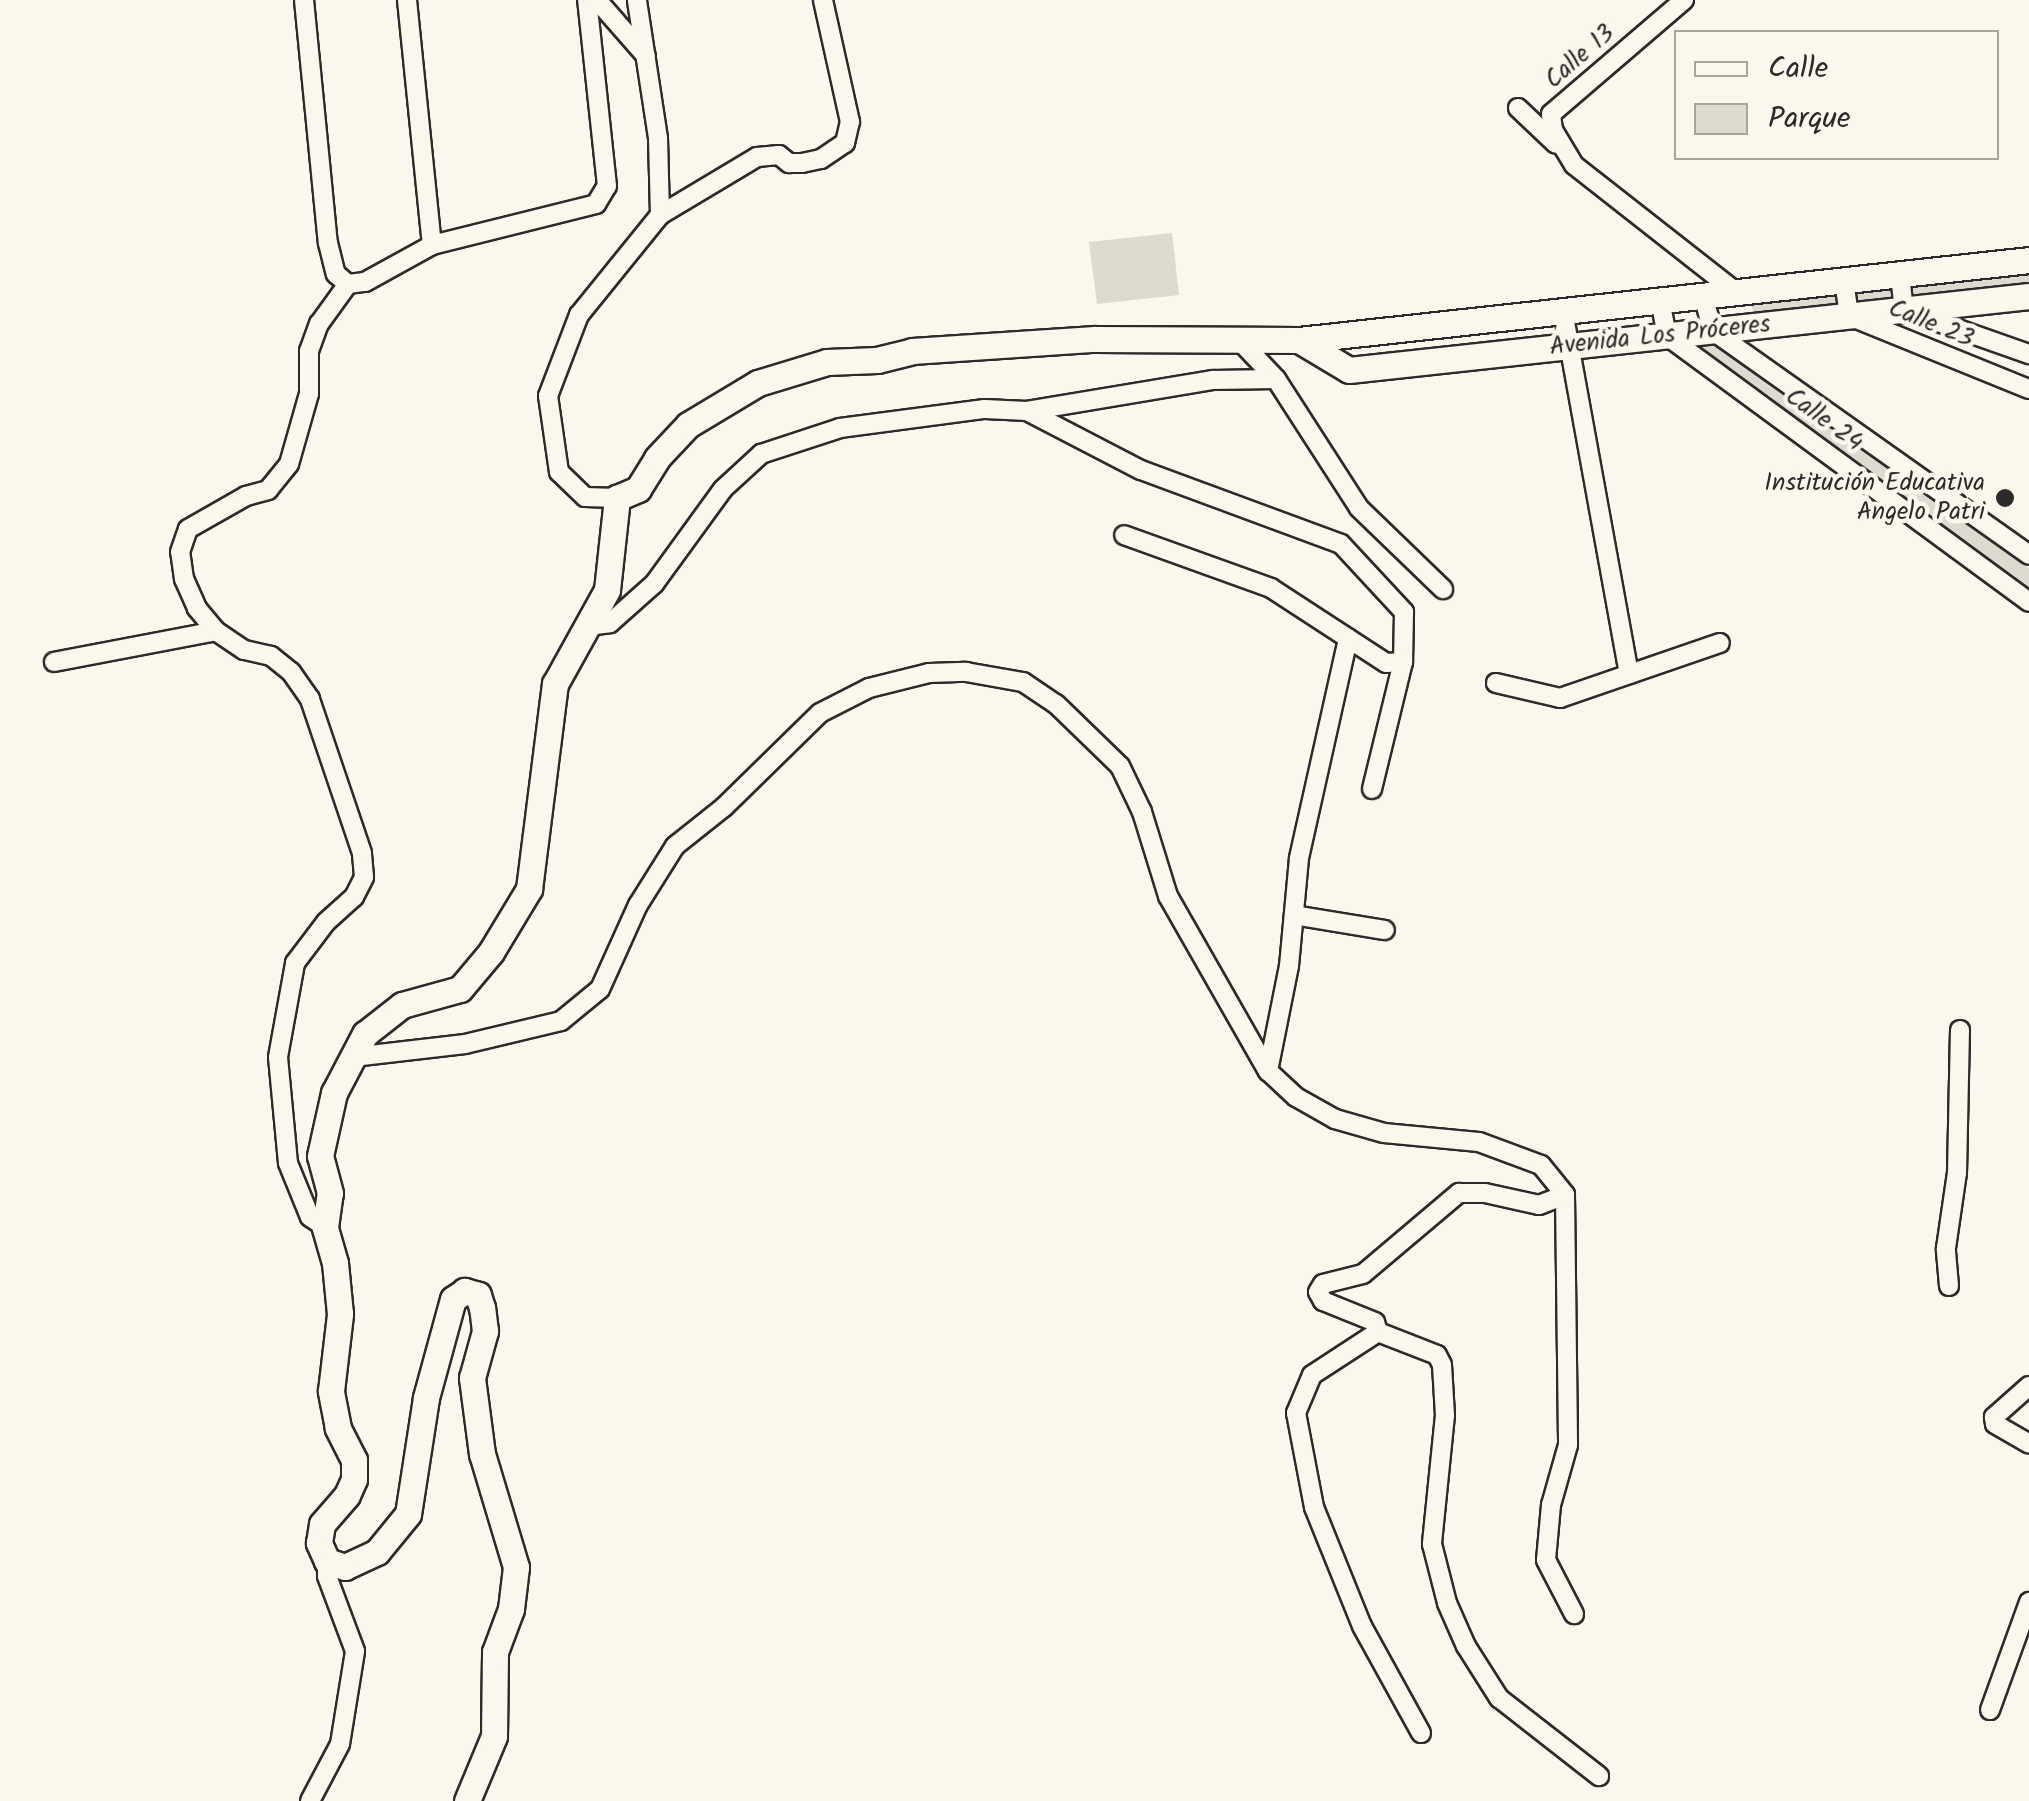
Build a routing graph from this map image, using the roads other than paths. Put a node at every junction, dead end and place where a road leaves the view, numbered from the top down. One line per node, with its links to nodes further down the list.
1 (304, 0): 16 (street)
2 (408, 0): 12 (street)
3 (587, 0): 12 (street)
4 (596, 0): 8 (street)
5 (637, 0): 8 (street)
6 (824, 0): 11 (street)
7 (1684, 0): 10 (street, Calle 13)
8 (646, 56): 11 (street)
9 (1518, 108): 10 (street)
10 (1560, 148): 17 (street)
11 (660, 215): 33 (street)
12 (432, 245): 16 (street)
13 (2029, 260): 14 (street, Avenida Los Próceres)
14 (1900, 274): 15 (street, Avenida Los Próceres); 21 (street, Calle 23)
15 (1844, 280): 17 (street, Avenida Los Próceres); 23 (street, Calle 23)
16 (348, 284): 39 (street)
17 (1736, 292): 18 (street, Avenida Los Próceres)
18 (1704, 296): 20 (street, Avenida Los Próceres); 24 (street)
19 (2029, 296): 21 (street, Avenida Los Próceres)
20 (1660, 300): 22 (street, Avenida Los Próceres); 25 (street)
21 (1904, 310): 23 (street, Avenida Los Próceres); 29 (street, Calle 23)
22 (1563, 311): 26 (street, Avenida Los Próceres); 28 (street)
23 (1849, 316): 24 (street, Avenida Los Próceres); 31 (street, Calle 23)
24 (1713, 331): 25 (street, Avenida Los Próceres); 35 (street, Calle 24)
25 (1667, 336): 28 (street, Avenida Los Próceres); 37 (street, Calle 24)
26 (1299, 340): 27 (street, Avenida Los Próceres); 28 (street, Avenida Los Próceres)
27 (1242, 342): 30 (street); 33 (street, Avenida Los Próceres)
28 (1570, 346): 44 (street)
29 (2029, 354)
30 (1276, 379): 32 (street); 36 (street)
31 (2029, 389)
32 (1027, 411): 38 (street); 43 (street)
33 (616, 498): 38 (street)
34 (1124, 535): 40 (street)
35 (2029, 555)
36 (1444, 589)
37 (2029, 602)
38 (586, 626): 50 (street)
39 (216, 631): 42 (street); 53 (street)
40 (1348, 638): 43 (street); 47 (street)
41 (1720, 643): 44 (street)
42 (54, 662)
43 (1404, 662): 46 (street)
44 (1629, 674): 45 (street)
45 (1496, 682)
46 (1372, 789)
47 (1294, 915): 48 (street); 51 (street)
48 (1384, 930)
49 (1960, 1030): 54 (street)
50 (353, 1057): 51 (street); 53 (street)
51 (1268, 1072): 52 (street)
52 (1565, 1194): 55 (street); 60 (street)
53 (325, 1227): 58 (street)
54 (1949, 1286)
55 (1378, 1332): 62 (street); 63 (street)
56 (2029, 1386): 57 (street)
57 (2029, 1444)
58 (327, 1561): 64 (street); 65 (street)
59 (2029, 1602): 61 (street)
60 (1574, 1614)
61 (1990, 1710)
62 (1421, 1733)
63 (1598, 1776)
64 (310, 1801)
65 (467, 1801)

